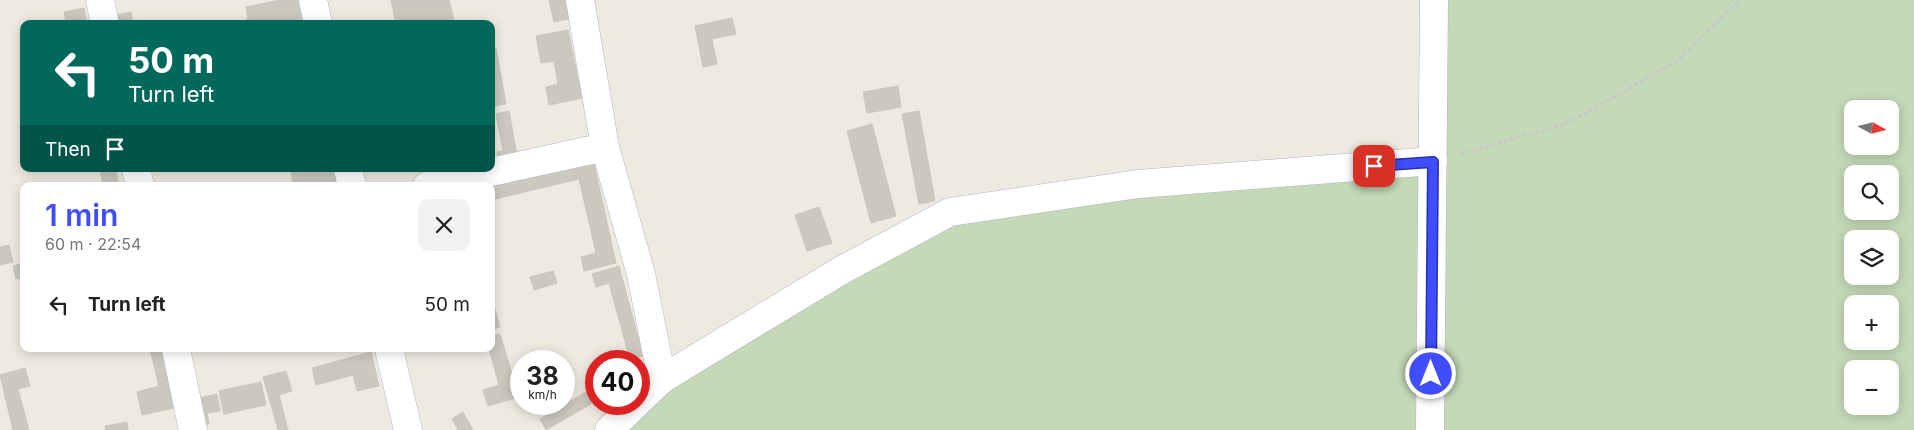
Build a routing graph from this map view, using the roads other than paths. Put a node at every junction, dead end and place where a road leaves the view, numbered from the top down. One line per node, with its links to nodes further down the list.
1 (100, 0): 5 (street)
2 (313, 0): 6 (street)
3 (580, 0): 7 (street)
4 (1434, 0): 8 (street)
5 (103, 20)
6 (317, 20)
7 (605, 146): 9 (street); 14 (street)
8 (1433, 162): 14 (street); 20 (street)
9 (495, 171)
10 (489, 172): 11 (street)
11 (445, 182)
12 (177, 352): 17 (street)
13 (390, 352): 18 (street)
14 (662, 378): 15 (street)
15 (650, 390)
16 (625, 415): 19 (street)
17 (193, 430)
18 (408, 430)
19 (609, 430)
20 (1430, 430)

